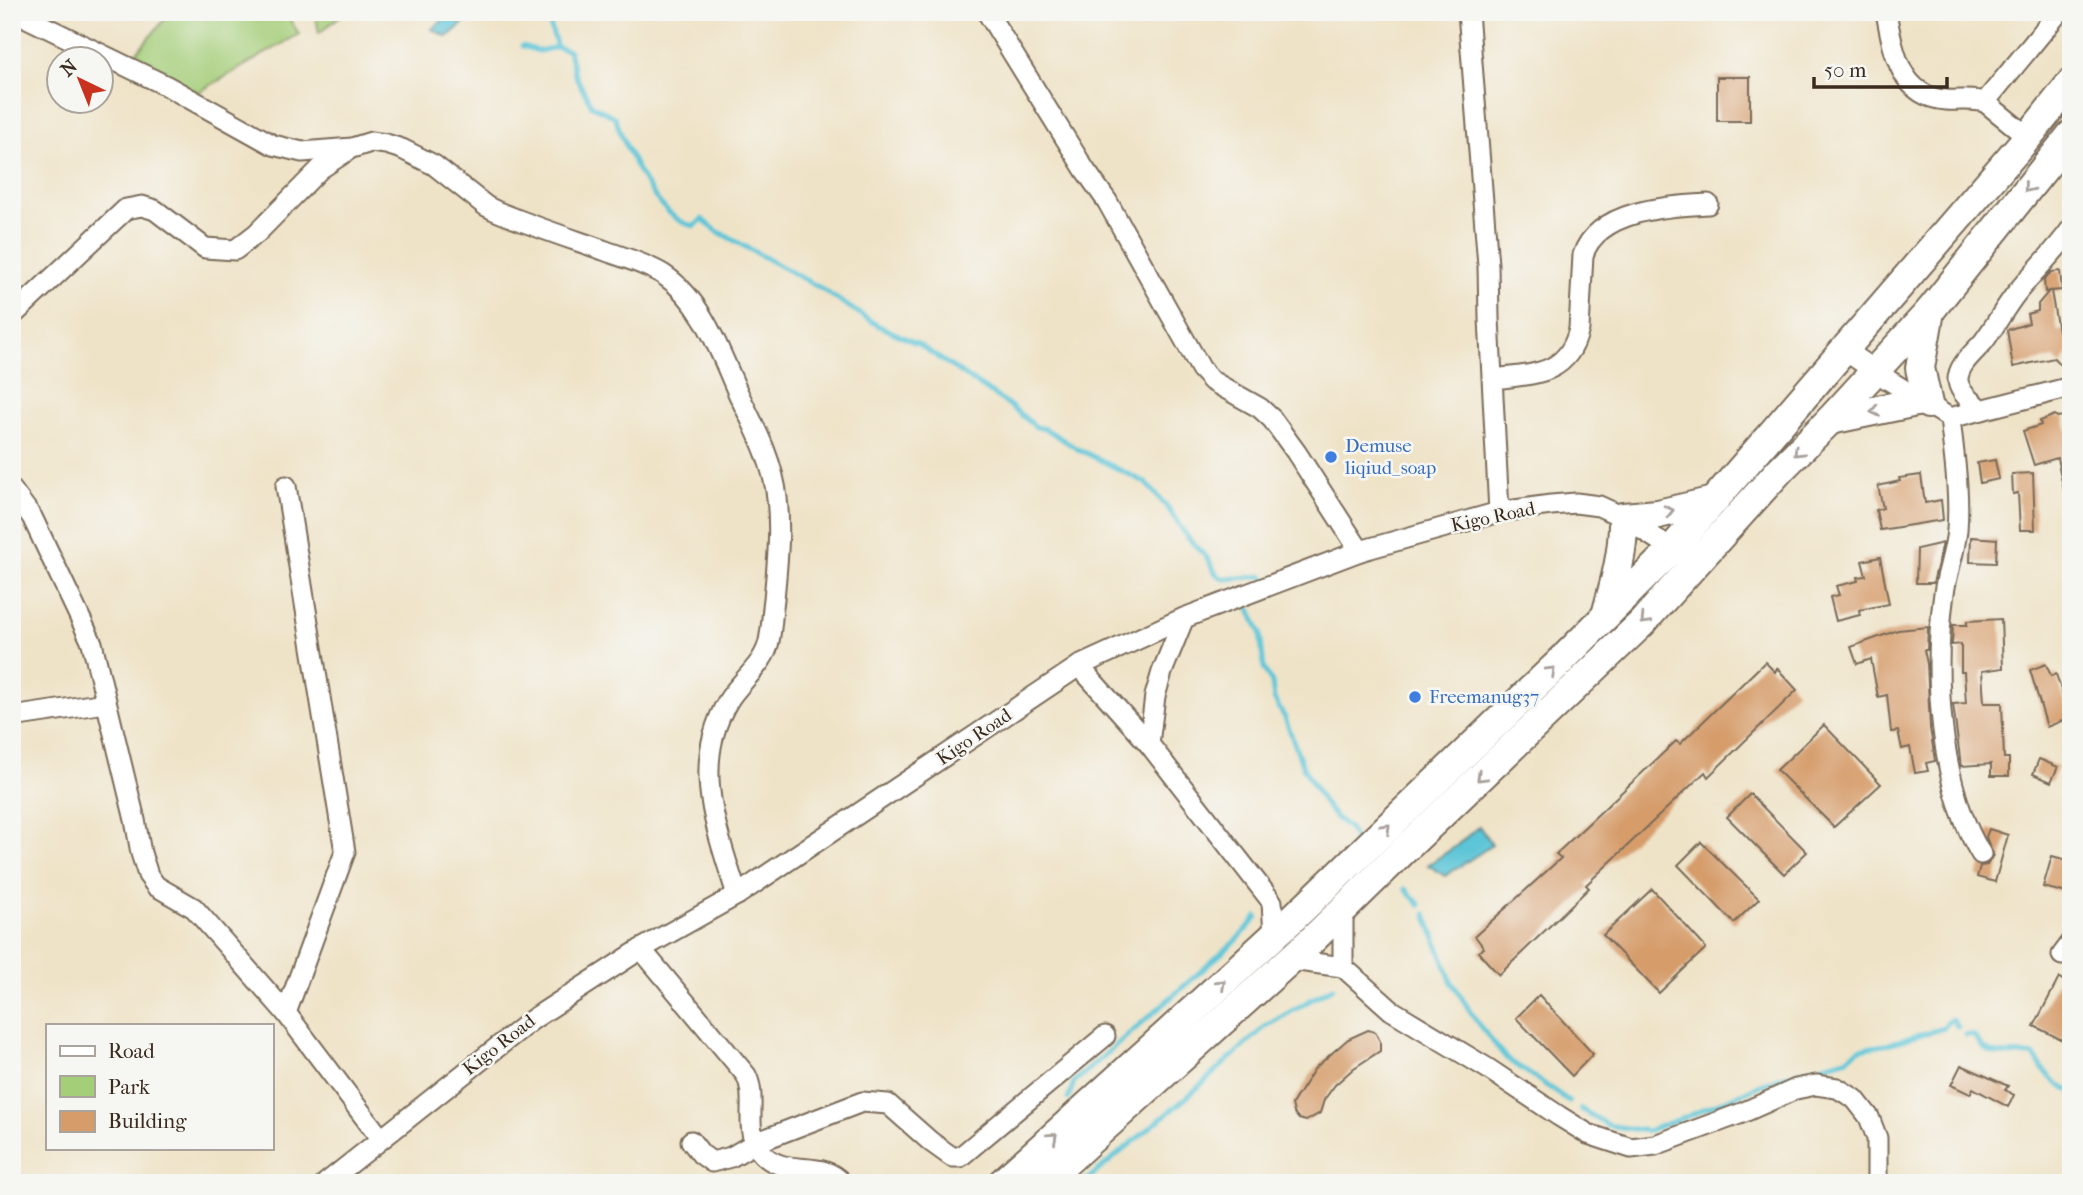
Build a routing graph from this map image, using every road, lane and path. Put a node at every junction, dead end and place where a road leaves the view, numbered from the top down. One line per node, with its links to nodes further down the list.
1 (22, 12): 10 (street)
2 (986, 12): 28 (street)
3 (1468, 12): 18 (street)
4 (1886, 12): 7 (street)
5 (2059, 12): 7 (street)
6 (2071, 83): 9 (highway)
7 (1985, 102): 9 (street)
8 (2071, 135): 13 (highway, one-way to 13)
9 (2028, 137): 15 (highway)
10 (352, 148): 14 (street); 37 (street)
11 (1707, 204): 18 (street)
12 (2071, 229): 16 (street)
13 (1930, 311): 17 (highway); 20 (highway)
14 (12, 316)
15 (1844, 350): 17 (street); 25 (highway)
16 (1962, 366): 20 (street); 21 (street)
17 (1874, 370): 20 (street); 22 (highway)
18 (1493, 379): 26 (street)
19 (2071, 387): 21 (street)
20 (1933, 408): 21 (street); 22 (highway, one-way to 22); 36 (street)
21 (1982, 410)
22 (1830, 420): 29 (highway, one-way to 29)
23 (286, 486): 45 (street)
24 (12, 489): 33 (street)
25 (1714, 501): 27 (highway, one-way to 25); 29 (highway)
26 (1499, 512): 27 (street, Kigo Road); 28 (street, Kigo Road)
27 (1623, 517): 29 (street, Kigo Road); 30 (highway)
28 (1360, 551): 31 (street, Kigo Road)
29 (1684, 557): 30 (highway); 40 (highway, one-way to 40)
30 (1606, 616): 39 (highway, one-way to 30)
31 (1184, 618): 32 (street, Kigo Road); 35 (street)
32 (1079, 666): 35 (street); 37 (street, Kigo Road)
33 (105, 704): 34 (street); 45 (street)
34 (12, 717)
35 (1149, 744): 38 (street)
36 (1981, 854)
37 (737, 895): 42 (street, Kigo Road)
38 (1272, 902): 39 (street); 41 (street)
39 (1304, 907): 41 (highway)
40 (1343, 910): 43 (highway); 44 (street)
41 (1273, 936): 52 (highway, one-way to 41)
42 (641, 949): 47 (street, Kigo Road); 49 (street)
43 (1291, 960): 44 (street); 53 (highway)
44 (1343, 967): 54 (street)
45 (286, 1013): 47 (street)
46 (1105, 1036): 49 (street)
47 (381, 1139): 50 (street, Kigo Road)
48 (691, 1141): 49 (street)
49 (755, 1143): 51 (street)
50 (326, 1183)
51 (842, 1183)
52 (1002, 1183)
53 (1043, 1183)
54 (1877, 1183)

